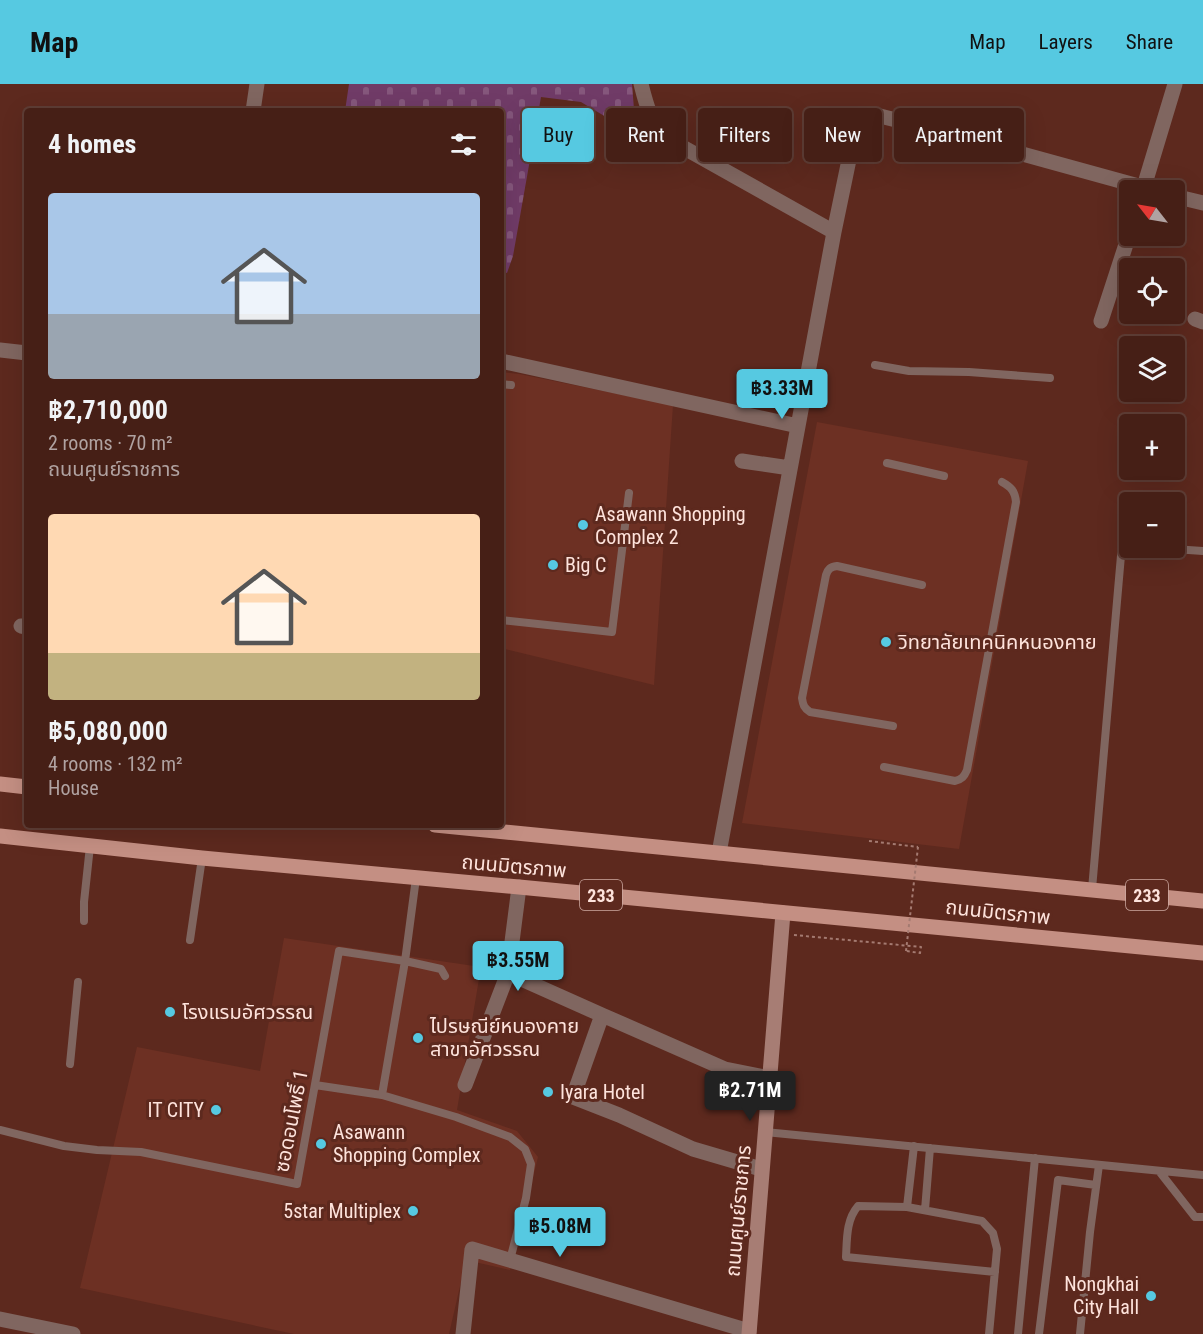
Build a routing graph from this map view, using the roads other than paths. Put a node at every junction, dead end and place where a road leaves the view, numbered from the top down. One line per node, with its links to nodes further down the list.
1 (257, 84): 4 (street)
2 (642, 84): 9 (street)
3 (1175, 84): 5 (street)
4 (253, 108)
5 (1150, 180)
6 (1119, 182): 9 (street)
7 (1185, 199): 8 (street)
8 (1203, 203)
9 (834, 232): 19 (street)
10 (1119, 281): 11 (street)
11 (1101, 321)
12 (0, 350): 13 (street)
13 (24, 353)
14 (504, 362): 19 (street)
15 (875, 364): 16 (lane)
16 (1050, 378)
17 (504, 385): 18 (lane)
18 (511, 386)
19 (798, 426): 22 (street)
20 (742, 461): 22 (street)
21 (888, 463): 23 (lane)
22 (790, 468): 38 (street)
23 (944, 476)
24 (1002, 482): 32 (lane)
25 (628, 493): 30 (lane)
26 (1185, 550): 27 (lane)
27 (1203, 551)
28 (1121, 558): 42 (lane)
29 (922, 585): 31 (lane)
30 (504, 620)
31 (893, 726)
32 (884, 767)
33 (0, 784): 34 (main road)
34 (24, 787)
35 (465, 828): 38 (main road, ถนนมิตรภาพ / 233)
36 (0, 836): 37 (main road, ถนนมิตรภาพ / 233)
37 (90, 846): 39 (main road, ถนนมิตรภาพ / 233); 45 (lane)
38 (719, 853): 42 (main road, ถนนมิตรภาพ / 233)
39 (202, 858): 40 (main road, ถนนมิตรภาพ / 233); 46 (lane)
40 (416, 878): 41 (main road, ถนนมิตรภาพ / 233); 48 (lane)
41 (519, 887): 44 (main road, ถนนมิตรภาพ / 233); 49 (street)
42 (1092, 889): 43 (main road, ถนนมิตรภาพ / 233)
43 (1203, 901)
44 (783, 913): 47 (main road, ถนนมิตรภาพ / 233); 54 (street, ถนนศูนย์ราชการ)
45 (84, 921)
46 (190, 940)
47 (1203, 953)
48 (405, 962): 50 (lane); 55 (lane, ซอดอนโพธิ์ 1); 57 (lane)
49 (508, 973): 52 (street); 56 (street)
50 (445, 976)
51 (78, 982): 53 (lane)
52 (602, 1015): 54 (street); 64 (street)
53 (70, 1064)
54 (769, 1077): 59 (street, ถนนศูนย์ราชการ)
55 (315, 1085): 57 (lane); 58 (lane, ซอดอนโพธิ์ 1)
56 (465, 1085)
57 (382, 1095): 71 (lane)
58 (0, 1130)
59 (765, 1132): 60 (lane); 64 (street, ถนนศูนย์ราชการ)
60 (914, 1146): 61 (lane); 68 (lane)
61 (930, 1148): 62 (lane); 69 (lane)
62 (1035, 1158): 63 (lane); 79 (lane)
63 (1099, 1165): 65 (lane); 67 (lane)
64 (761, 1168): 75 (street, ถนนศูนย์ราชการ)
65 (1159, 1171): 66 (lane); 70 (lane)
66 (1203, 1175)
67 (1096, 1185): 80 (lane); 81 (lane)
68 (907, 1207): 69 (lane); 72 (lane)
69 (925, 1210): 72 (lane)
70 (1203, 1217)
71 (510, 1260): 75 (street); 77 (street)
72 (995, 1272): 78 (lane)
73 (0, 1319): 74 (street)
74 (44, 1331): 76 (street)
75 (749, 1333)
76 (73, 1334)
77 (463, 1334)
78 (989, 1334)
79 (1018, 1334)
80 (1038, 1334)
81 (1080, 1334)

